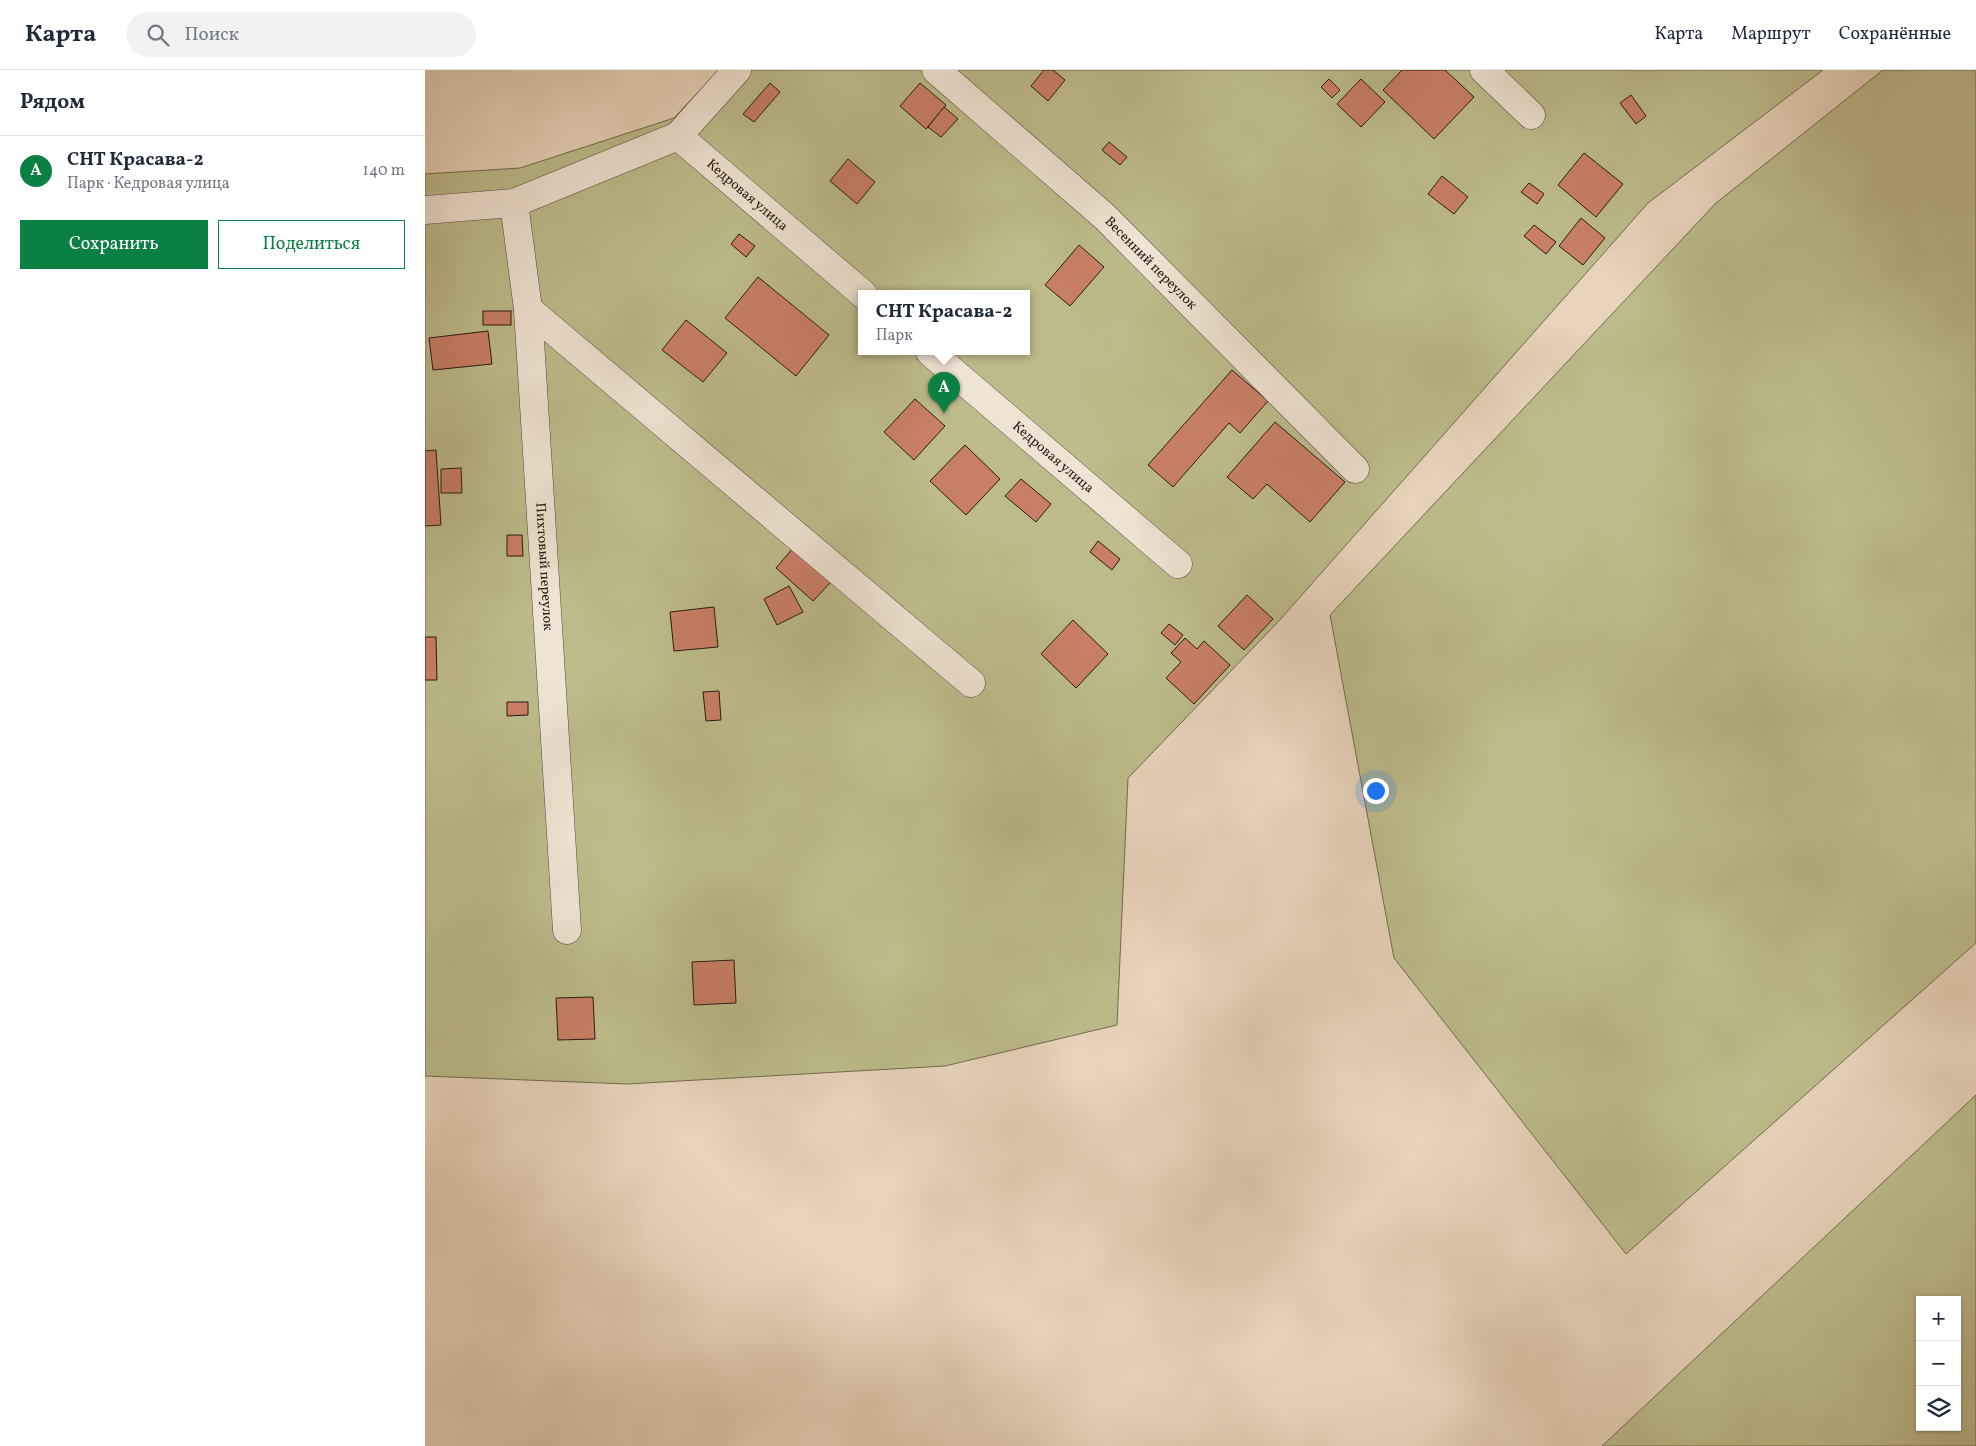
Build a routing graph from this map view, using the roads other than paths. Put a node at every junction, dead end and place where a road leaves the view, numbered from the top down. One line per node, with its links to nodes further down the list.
1 (737, 70): 5 (street)
2 (936, 70): 11 (street, Весенний переулок)
3 (1484, 70): 4 (street)
4 (1531, 115)
5 (678, 136): 6 (street); 8 (street, Кедровая улица)
6 (513, 203): 7 (street); 9 (street, Пихтовый переулок)
7 (425, 210)
8 (858, 290)
9 (528, 310): 13 (street); 14 (street, Пихтовый переулок)
10 (934, 355): 12 (street, Кедровая улица)
11 (1355, 469)
12 (1178, 564)
13 (971, 683)
14 (567, 930)

